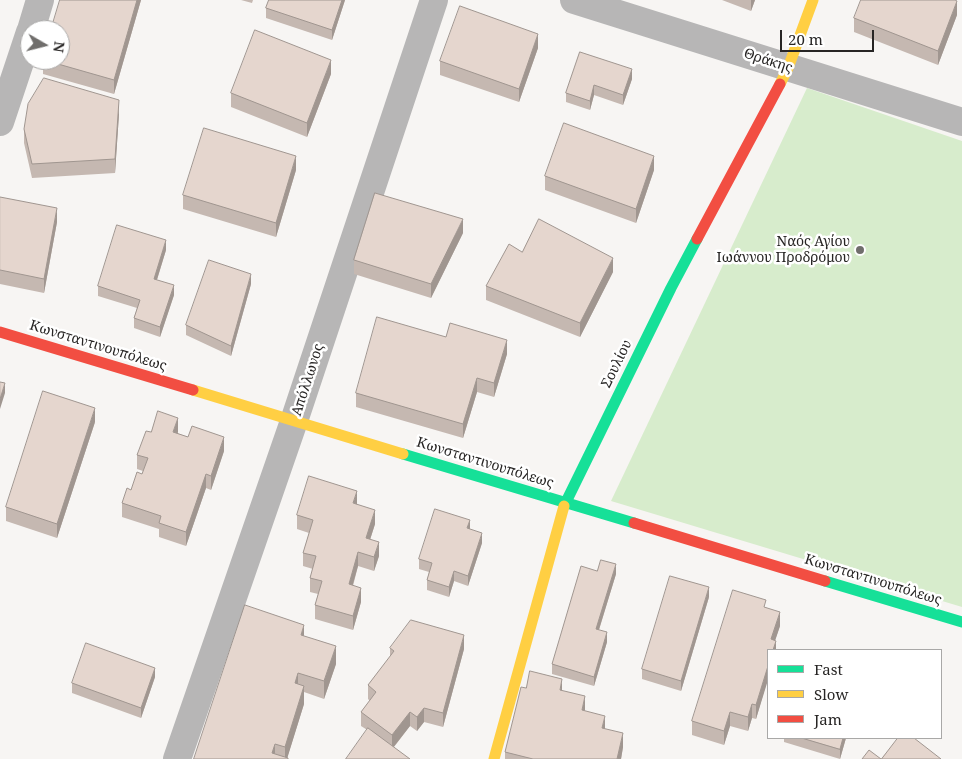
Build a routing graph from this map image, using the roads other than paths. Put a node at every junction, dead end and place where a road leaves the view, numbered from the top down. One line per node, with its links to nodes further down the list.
1 (40, 0): 5 (street)
2 (434, 0): 11 (street, Απόλλωνος)
3 (574, 0): 7 (street, Θράκης)
4 (813, 0): 7 (street, Σουλίου)
5 (34, 20)
6 (20, 61): 8 (street)
7 (788, 68): 9 (street, Θράκης); 12 (street, Σουλίου)
8 (0, 122)
9 (962, 122)
10 (0, 332): 11 (street, Κωνσταντινουπόλεως)
11 (294, 421): 12 (street, Κωνσταντινουπόλεως); 14 (street, Απόλλωνος)
12 (565, 502): 13 (street, Κωνσταντινουπόλεως); 15 (street, Σουλίου)
13 (962, 622)
14 (176, 759)
15 (494, 759)

